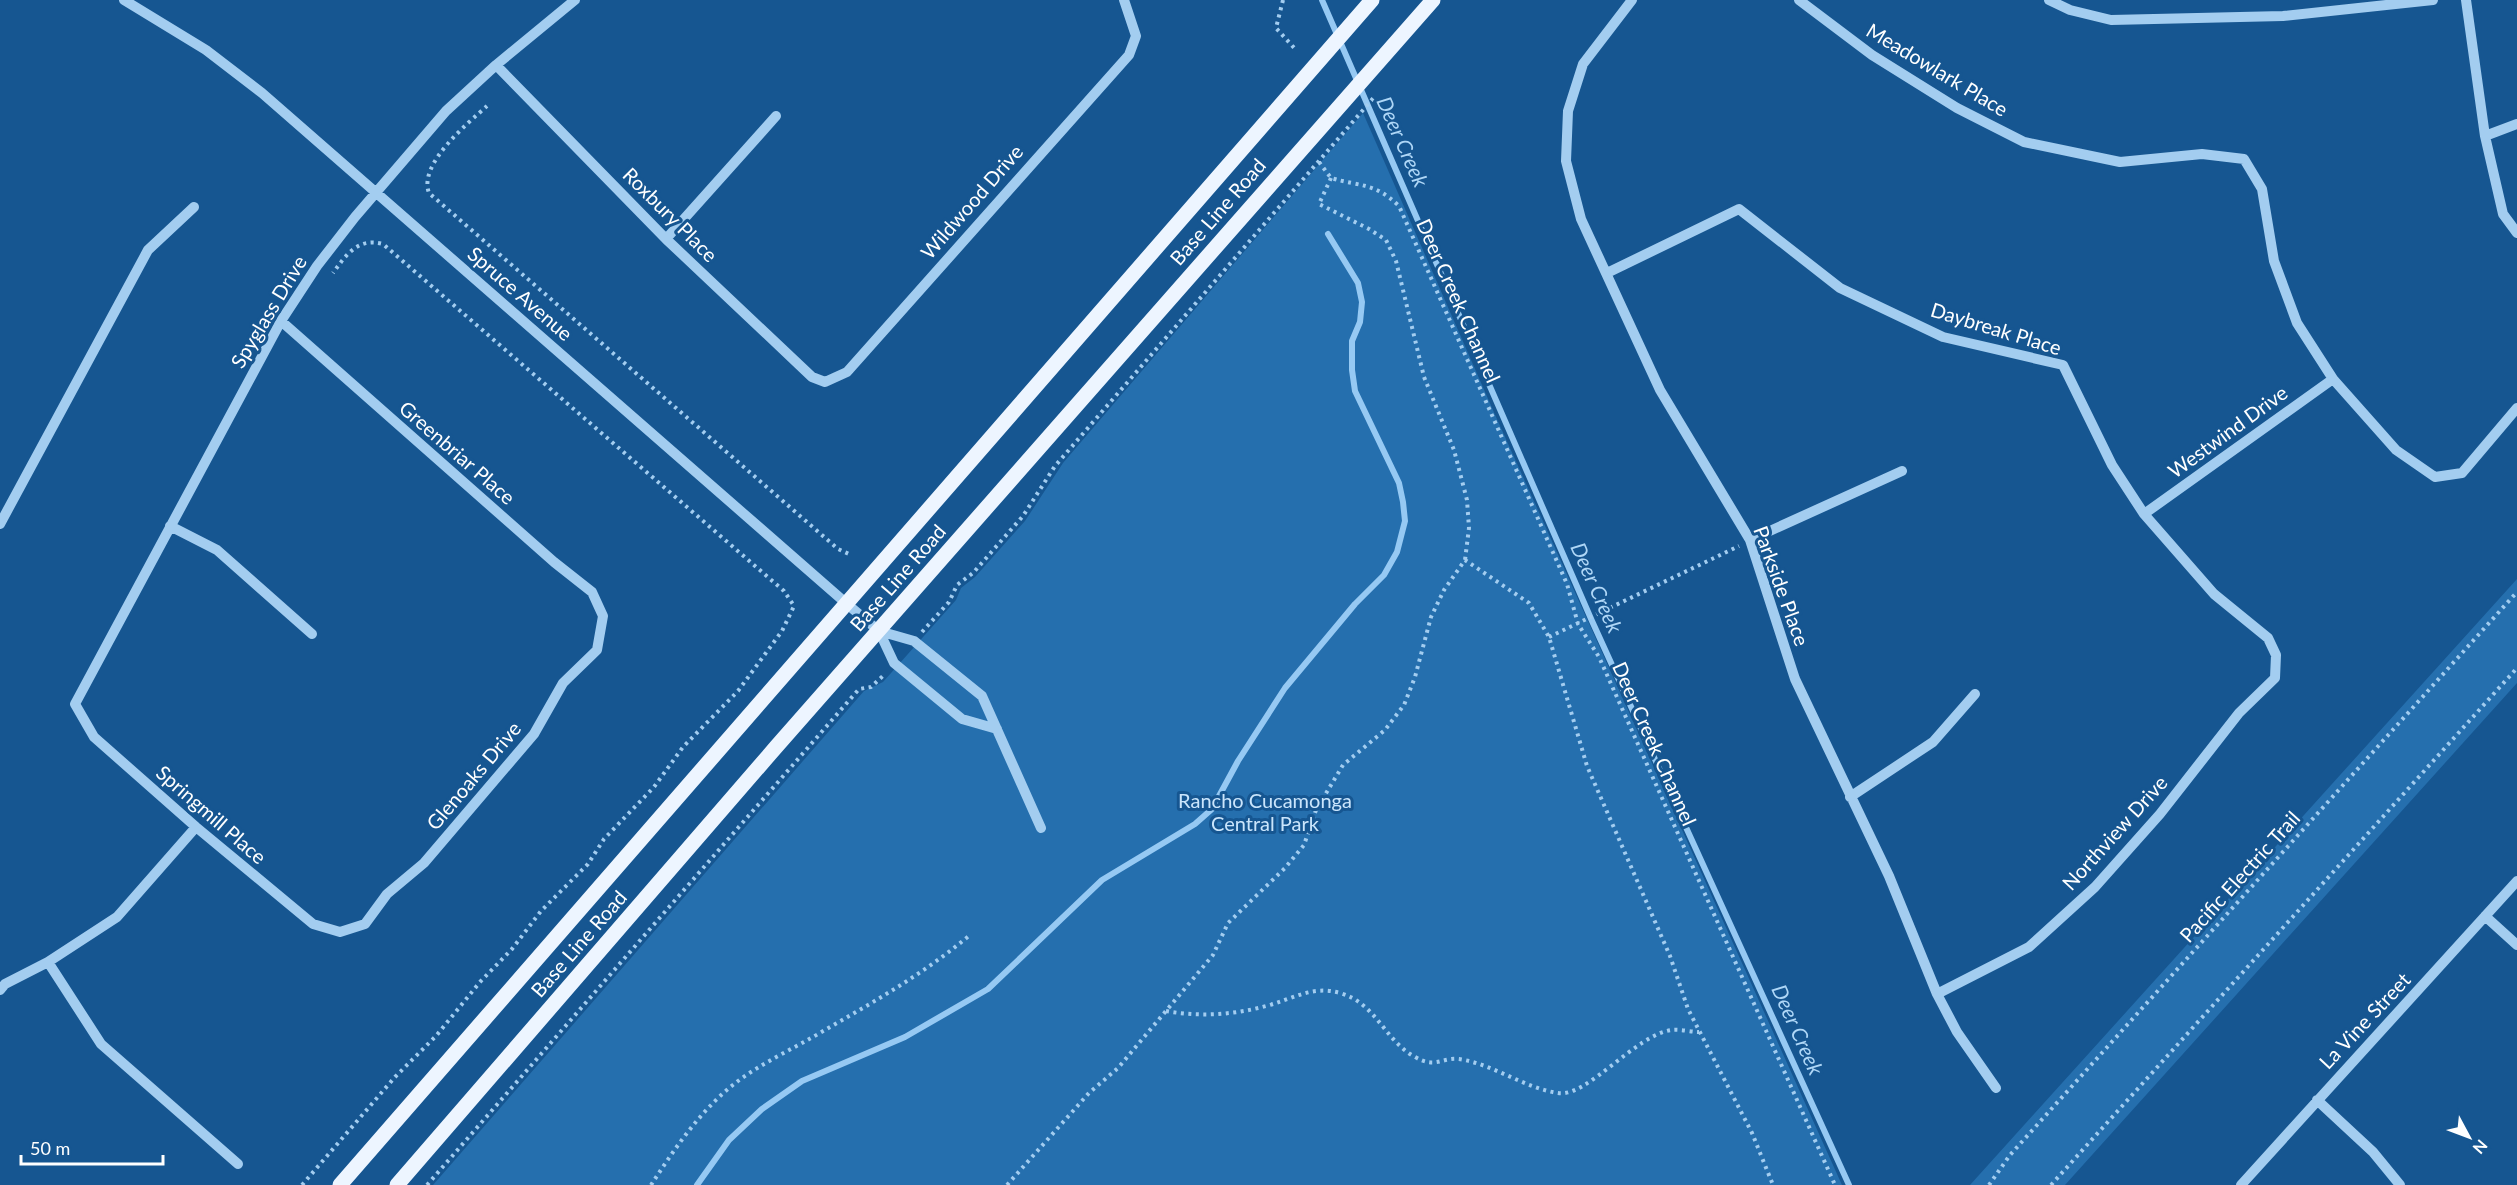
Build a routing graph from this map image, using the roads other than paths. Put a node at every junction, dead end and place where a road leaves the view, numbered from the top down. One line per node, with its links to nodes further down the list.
1 (124, 0): 17 (street, Spruce Avenue)
2 (575, 0): 13 (street, Spyglass Drive)
3 (1124, 0): 24 (street, Wildwood Drive)
4 (1372, 0): 31 (main road, Base Line Road)
5 (1433, 0): 33 (main road, Base Line Road)
6 (1632, 0): 21 (street, Parkside Place)
7 (1798, 0): 12 (street, Meadowlark Place)
8 (1816, 0): 12 (street)
9 (2049, 0): 10 (street)
10 (2433, 0)
11 (2466, 0): 16 (street)
12 (1810, 9): 23 (street, Meadowlark Place)
13 (496, 65): 17 (street, Spyglass Drive); 20 (street, Roxbury Place)
14 (776, 116): 20 (street)
15 (2517, 124): 16 (street)
16 (2485, 136): 19 (street)
17 (375, 192): 22 (street, Spyglass Drive); 31 (street, Spruce Avenue)
18 (194, 207): 28 (street)
19 (2517, 233)
20 (666, 239): 24 (street, Roxbury Place)
21 (1607, 273): 27 (street, Daybreak Place); 30 (street, Parkside Place)
22 (281, 321): 29 (street, Spyglass Drive); 32 (street, Greenbriar Place)
23 (2333, 379): 25 (street); 27 (street, Westwind Drive)
24 (825, 382)
25 (2517, 408)
26 (1902, 471): 30 (street)
27 (2144, 514): 35 (street, Daybreak Place)
28 (0, 524)
29 (170, 526): 34 (street); 37 (street, Spyglass Drive)
30 (1750, 540): 39 (street, Parkside Place)
31 (847, 604): 33 (street, Spruce Avenue); 52 (main road, Base Line Road)
32 (603, 616): 44 (street, Glenoaks Drive)
33 (879, 631): 38 (street); 38 (street); 53 (main road, Base Line Road)
34 (312, 634)
35 (2276, 655): 48 (street, Northview Drive)
36 (1975, 694): 39 (street)
37 (75, 704): 40 (street, Springmill Place)
38 (997, 729): 41 (street)
39 (1850, 797): 48 (street, Parkside Place)
40 (196, 827): 44 (street, Springmill Place); 46 (street)
41 (1041, 828)
42 (2517, 881): 43 (street, La Vine Street)
43 (2486, 916): 45 (street); 50 (street, La Vine Street)
44 (340, 932)
45 (2517, 945)
46 (48, 962): 47 (street); 51 (street)
47 (0, 990)
48 (1937, 994): 49 (street, Parkside Place)
49 (1996, 1088)
50 (2317, 1100): 54 (street, La Vine Street); 55 (street)
51 (238, 1164)
52 (340, 1185)
53 (397, 1185)
54 (2241, 1185)
55 (2400, 1185)

